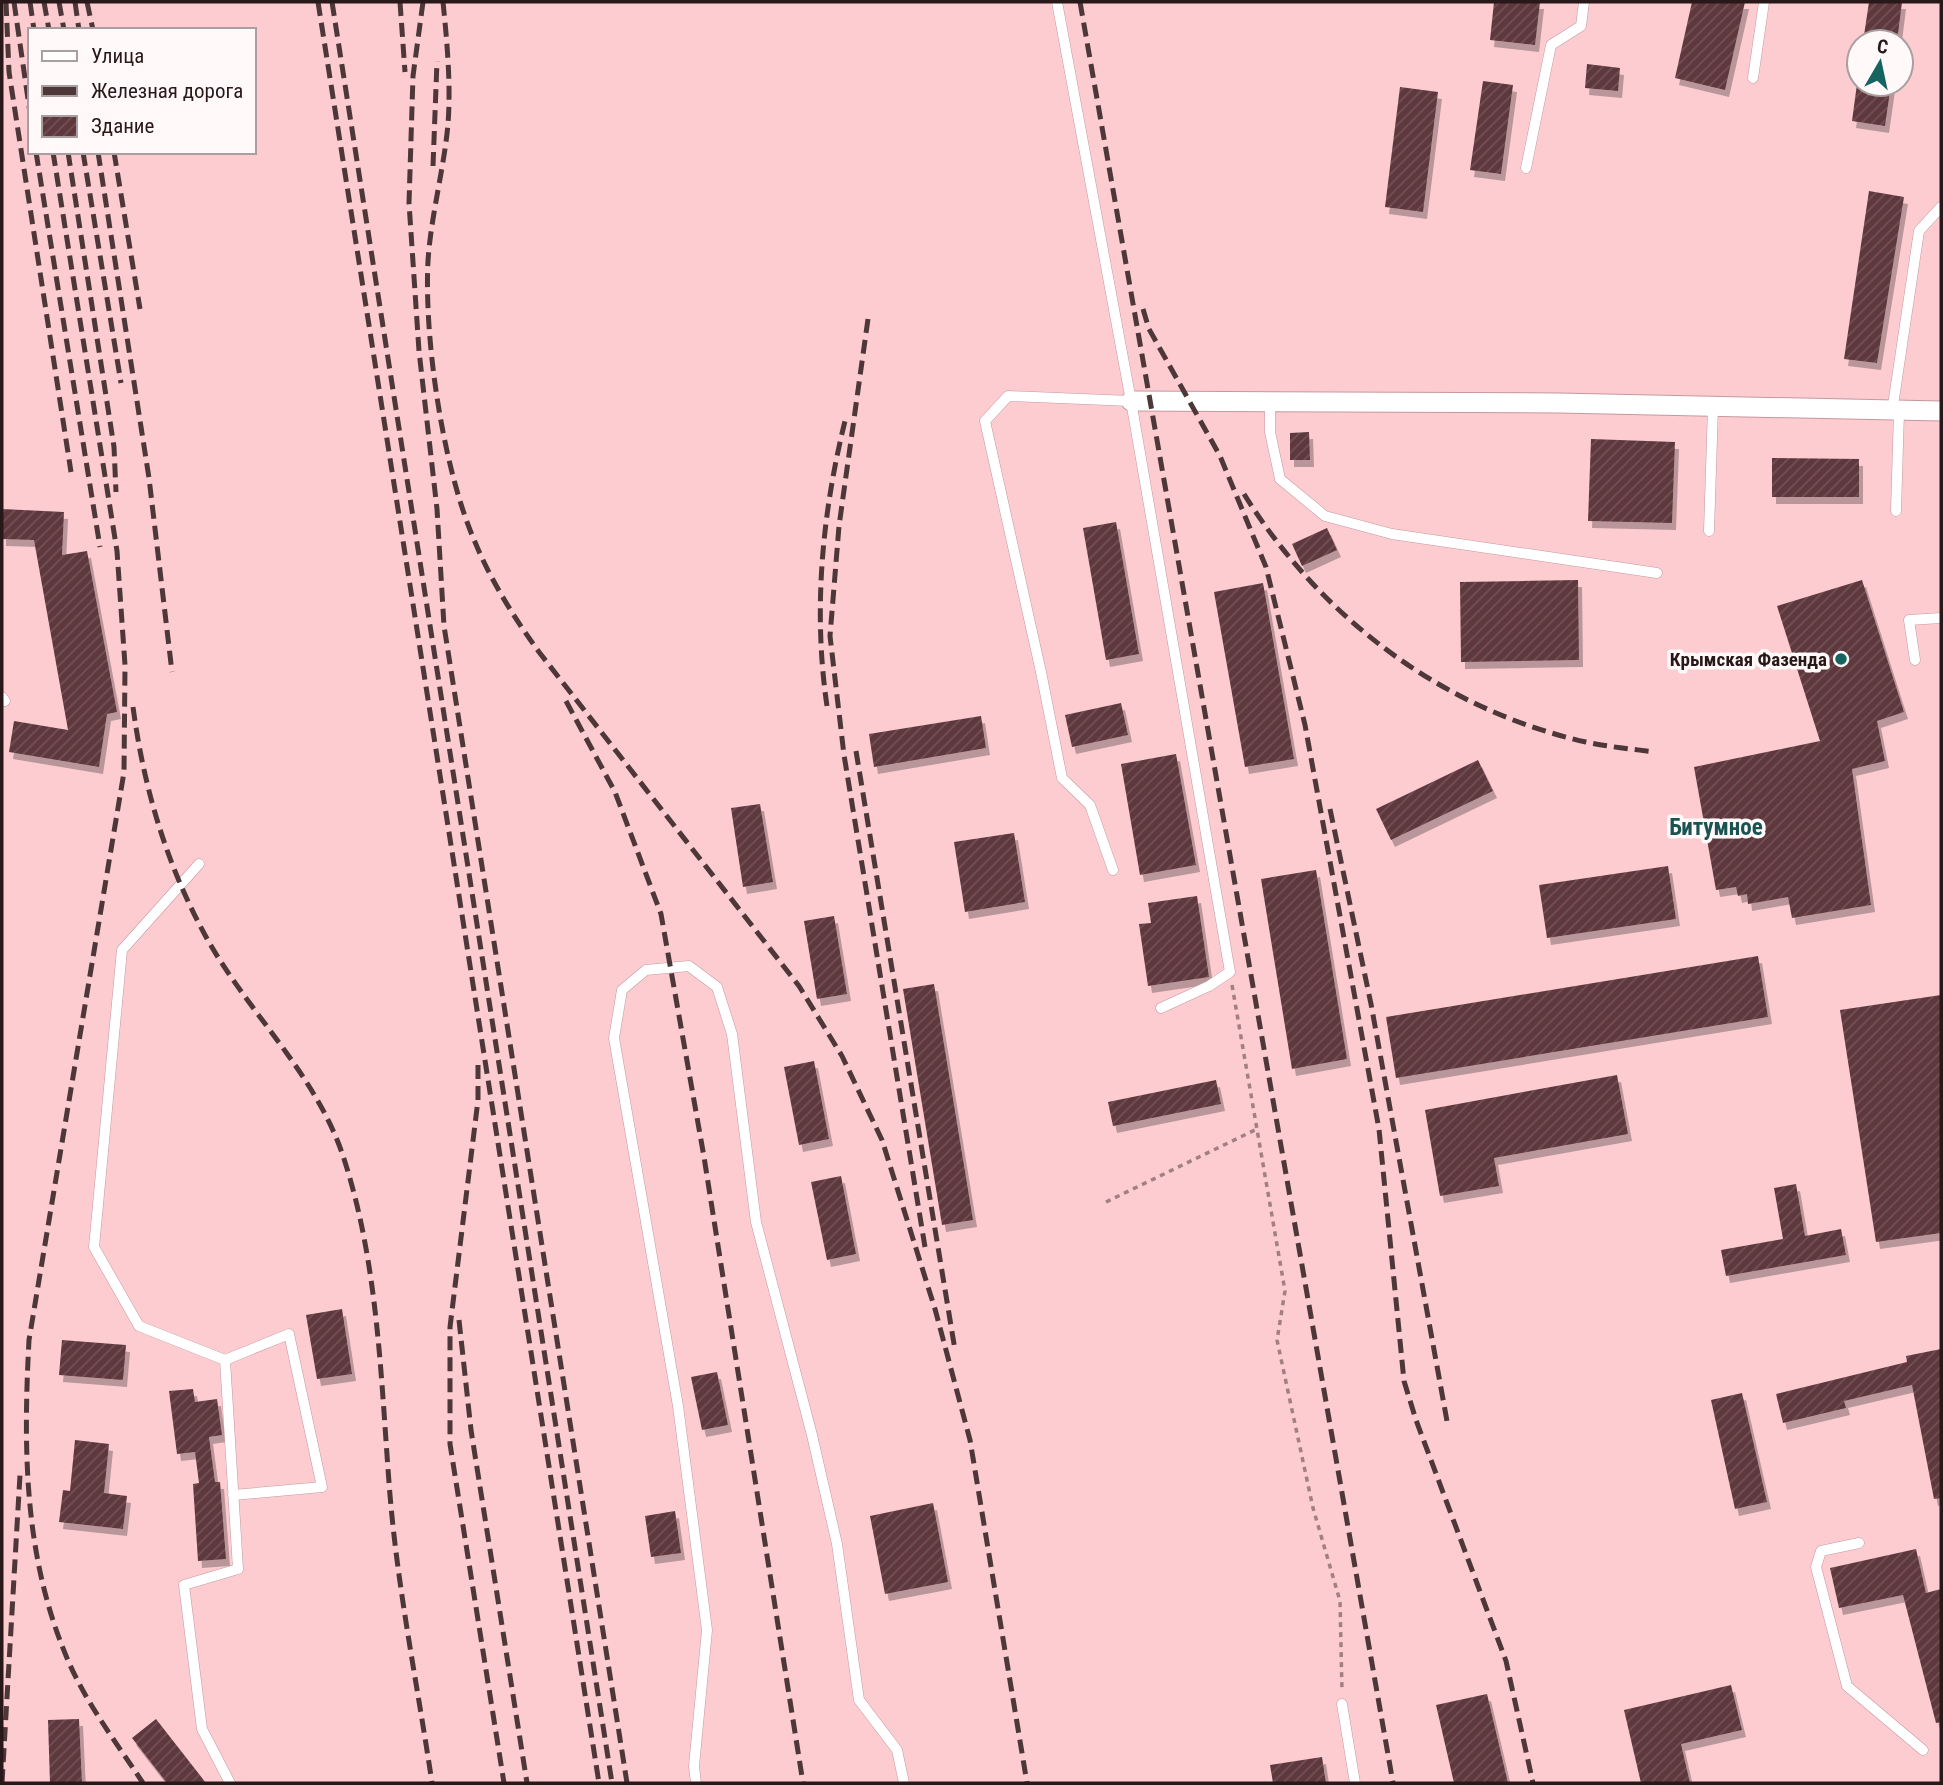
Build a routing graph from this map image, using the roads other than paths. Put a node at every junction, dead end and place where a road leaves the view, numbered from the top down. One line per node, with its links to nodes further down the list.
1 (1057, 2): 7 (lane)
2 (1584, 2): 5 (lane)
3 (1764, 2): 4 (lane)
4 (1753, 78)
5 (1525, 168)
6 (1941, 207): 11 (lane)
7 (1131, 401): 8 (street); 18 (lane); 19 (lane)
8 (1270, 402): 9 (street); 14 (lane)
9 (1713, 407): 11 (street); 13 (lane)
10 (1941, 411): 11 (street)
11 (1896, 412): 12 (lane)
12 (1896, 511)
13 (1709, 531)
14 (1657, 573)
15 (1941, 618): 16 (lane)
16 (1915, 660)
17 (199, 864): 20 (lane)
18 (1113, 870)
19 (1161, 1008)
20 (225, 1360): 21 (lane); 21 (lane)
21 (233, 1495): 25 (lane)
22 (1860, 1543): 24 (lane)
23 (1342, 1703): 28 (lane)
24 (1923, 1750)
25 (230, 1783)
26 (696, 1783): 27 (lane)
27 (904, 1783)
28 (1354, 1783)

